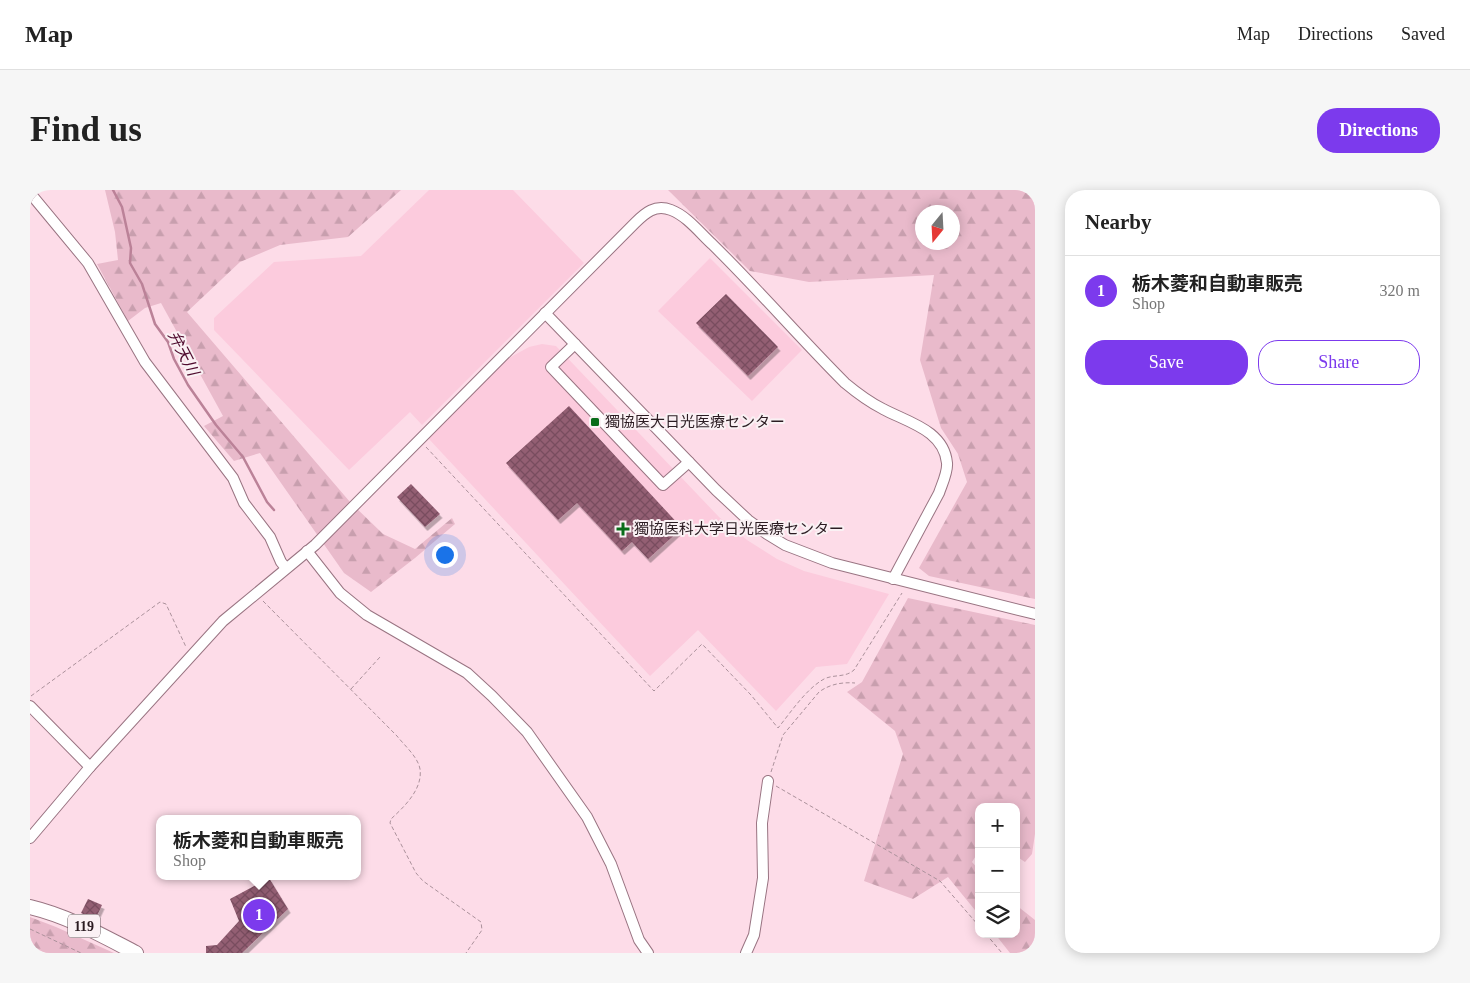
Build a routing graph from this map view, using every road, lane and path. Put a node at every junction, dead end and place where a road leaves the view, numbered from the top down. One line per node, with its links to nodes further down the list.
1 (30, 193): 7 (street)
2 (545, 313): 3 (street); 4 (street); 8 (street)
3 (575, 344): 5 (street); 5 (street)
4 (419, 439): 6 (street); 10 (path)
5 (689, 462): 8 (street)
6 (307, 551): 7 (street); 28 (street)
7 (286, 568): 9 (street)
8 (893, 579): 11 (street)
9 (255, 593): 12 (street); 15 (path)
10 (902, 593)
11 (1035, 614)
12 (190, 657): 16 (path); 18 (street)
13 (380, 657): 15 (path)
14 (855, 683): 19 (path)
15 (351, 689): 27 (path)
16 (30, 696)
17 (30, 706): 18 (street)
18 (90, 767): 20 (street)
19 (768, 781): 22 (path); 29 (street)
20 (30, 838)
21 (30, 907): 26 (highway, 119)
22 (975, 921)
23 (30, 929): 25 (path)
24 (989, 938): 30 (path)
25 (81, 953)
26 (136, 953)
27 (466, 953)
28 (648, 953)
29 (746, 953)
30 (1002, 953)

